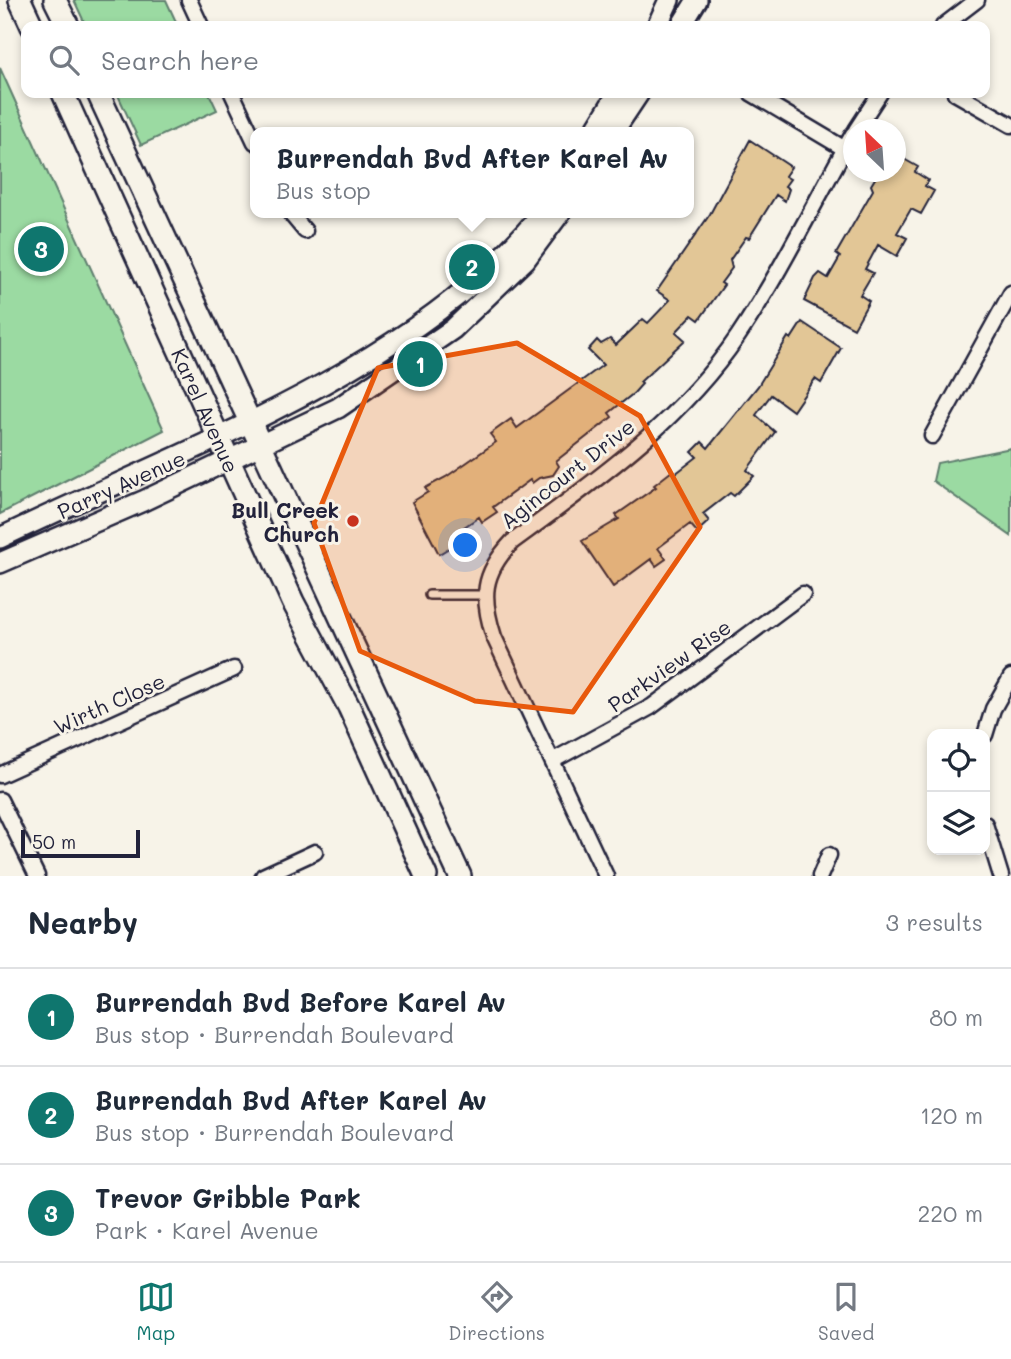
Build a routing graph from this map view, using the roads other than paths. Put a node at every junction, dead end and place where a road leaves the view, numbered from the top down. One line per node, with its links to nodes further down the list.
1 (20, 0): 7 (main road)
2 (55, 0): 8 (main road)
3 (189, 0): 9 (street)
4 (669, 0): 10 (main road)
5 (696, 0): 11 (main road)
6 (977, 0): 12 (street)
7 (30, 21)
8 (66, 21)
9 (199, 21)
10 (659, 21)
11 (684, 21)
12 (950, 21)
13 (65, 98): 34 (main road, Karel Avenue)
14 (100, 98): 33 (main road, Karel Avenue)
15 (234, 98): 25 (street)
16 (615, 98): 23 (main road)
17 (636, 98): 24 (main road)
18 (759, 98): 26 (street)
19 (877, 98): 21 (street, Agincourt Drive)
20 (964, 98): 22 (street)
21 (863, 119)
22 (1011, 125)
23 (597, 127)
24 (616, 127)
25 (250, 131)
26 (843, 148)
27 (843, 152): 42 (street, Agincourt Drive)
28 (294, 218): 31 (street)
29 (538, 218): 33 (main road, Parry Avenue)
30 (556, 218): 36 (main road, Parry Avenue)
31 (305, 231)
32 (1011, 293): 35 (street)
33 (249, 420): 34 (main road, Parry Avenue); 36 (main road, Karel Avenue)
34 (218, 436): 37 (main road, Karel Avenue); 38 (main road, Parry Avenue)
35 (932, 436)
36 (261, 445): 37 (main road, Parry Avenue); 55 (main road, Karel Avenue)
37 (229, 460): 39 (main road, Parry Avenue); 54 (main road, Karel Avenue)
38 (0, 538)
39 (0, 563)
40 (803, 594): 46 (street, Parkview Rise)
41 (429, 595): 42 (lane)
42 (484, 595): 46 (street)
43 (234, 669): 47 (street, Wirth Close)
44 (1011, 677): 45 (street)
45 (987, 729)
46 (552, 761): 56 (street)
47 (0, 775)
48 (0, 800): 52 (street)
49 (990, 840): 58 (street)
50 (315, 852): 53 (street)
51 (829, 855): 57 (street)
52 (37, 876)
53 (263, 876)
54 (426, 876)
55 (460, 876)
56 (606, 876)
57 (820, 876)
58 (1001, 876)

